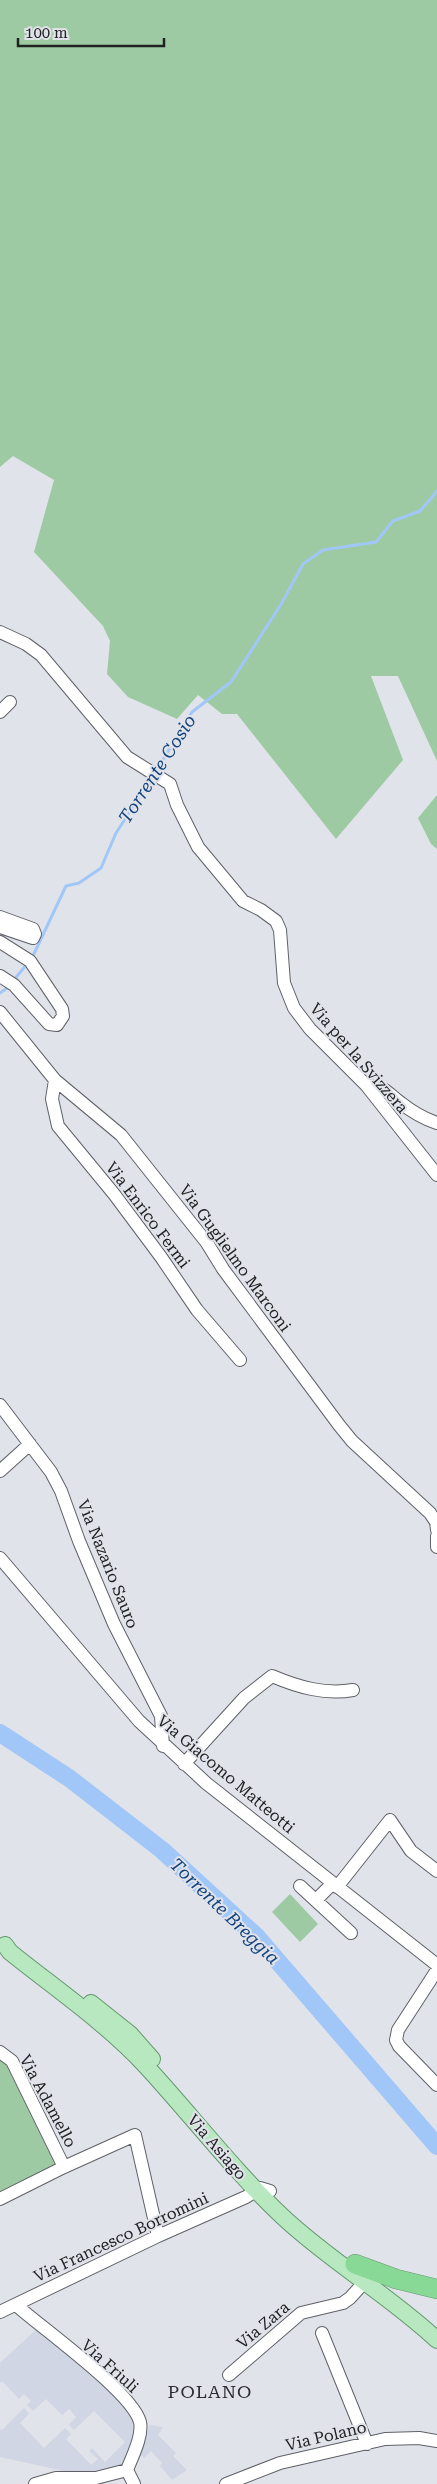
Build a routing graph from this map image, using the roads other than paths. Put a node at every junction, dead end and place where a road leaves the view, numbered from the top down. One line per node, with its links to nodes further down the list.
1 (0, 632): 10 (street, Via per la Svizzera)
2 (10, 702): 3 (street)
3 (0, 712)
4 (0, 917): 5 (street)
5 (0, 927)
6 (0, 942): 7 (street)
7 (8, 980)
8 (0, 1012): 9 (street, Via Guglielmo Marconi)
9 (55, 1080): 13 (street, Via Enrico Fermi); 17 (street, Via Guglielmo Marconi)
10 (366, 1085): 11 (street); 12 (street, Via per la Svizzera)
11 (437, 1123)
12 (437, 1175)
13 (240, 1360)
14 (0, 1405): 15 (street, Via Nazario Sauro)
15 (30, 1444): 16 (street); 22 (street, Via Nazario Sauro)
16 (0, 1471)
17 (437, 1530)
18 (437, 1536): 19 (street)
19 (437, 1547)
20 (0, 1558): 22 (street, Via Giacomo Matteotti)
21 (353, 1690): 23 (street)
22 (163, 1746): 23 (street, Via Giacomo Matteotti)
23 (184, 1764): 25 (street, Via Giacomo Matteotti)
24 (437, 1871): 25 (street)
25 (335, 1885): 27 (street); 30 (street, Via Giacomo Matteotti)
26 (300, 1886): 27 (street)
27 (316, 1900): 28 (street)
28 (350, 1933)
29 (2, 1943): 35 (main road, Via Asiago)
30 (437, 1965)
31 (437, 1970): 33 (street)
32 (0, 2052): 34 (street, Via Adamello)
33 (437, 2085)
34 (64, 2167): 36 (street, Via Adamello); 37 (street, Via Adamello)
35 (263, 2191): 37 (street, Via Francesco Borromini); 38 (main road, Via Asiago); 39 (main road, Via Asiago)
36 (0, 2199)
37 (158, 2236): 41 (street, Via Francesco Borromini)
38 (355, 2264): 39 (main road, Via Asiago); 40 (highway)
39 (368, 2279): 43 (main road, Via Asiago); 45 (main road, Via Asiago); 46 (street, Via Zara)
40 (437, 2289)
41 (16, 2305): 42 (street, Via Francesco Borromini); 49 (street, Via Friuli)
42 (0, 2312)
43 (437, 2327)
44 (322, 2333): 48 (street)
45 (437, 2340)
46 (230, 2375)
47 (437, 2441): 48 (street, Via Polano)
48 (367, 2444): 52 (street, Via Polano)
49 (127, 2470): 50 (street); 51 (street)
50 (35, 2484)
51 (134, 2484)
52 (226, 2484)

